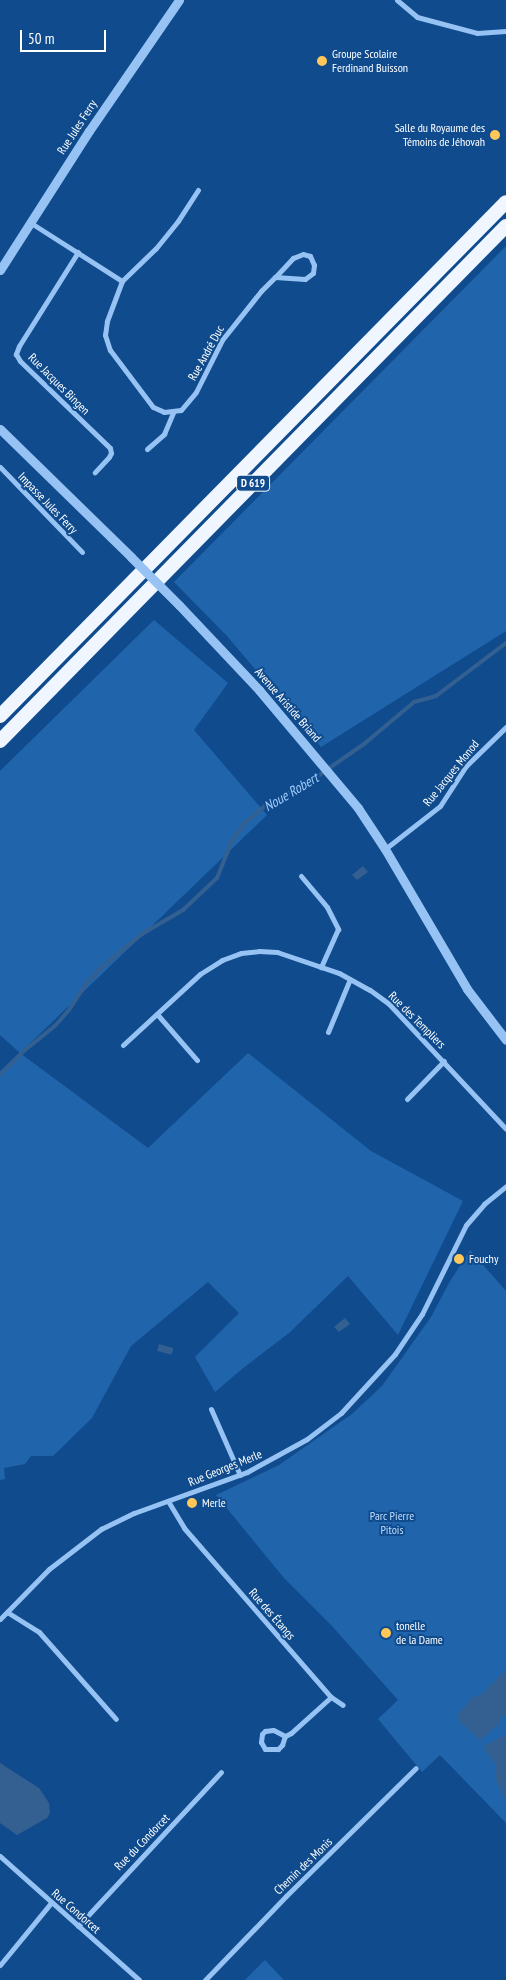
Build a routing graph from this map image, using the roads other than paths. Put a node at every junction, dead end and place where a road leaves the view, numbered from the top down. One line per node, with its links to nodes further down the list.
1 (179, 0): 6 (street, Rue Jules Ferry)
2 (397, 0): 3 (street)
3 (506, 31)
4 (198, 190): 11 (street)
5 (506, 202): 18 (highway, D 619)
6 (31, 223): 8 (street); 9 (street, Rue Jules Ferry)
7 (506, 226): 20 (highway, D 619)
8 (78, 252): 11 (street); 16 (street, Rue Jacques Bingen)
9 (0, 270)
10 (275, 277): 10 (street, Rue André Duc); 12 (street, Rue André Duc)
11 (122, 281): 12 (street)
12 (173, 413): 14 (street, Rue André Duc)
13 (0, 428): 21 (street, Avenue Aristide Briand, bridge)
14 (147, 449)
15 (0, 467): 17 (street, Impasse Jules Ferry)
16 (95, 472)
17 (82, 552)
18 (0, 716)
19 (506, 727): 21 (street, Rue Jacques Monod)
20 (0, 741)
21 (385, 849): 27 (street, Avenue Aristide Briand)
22 (301, 876): 23 (street)
23 (322, 967): 24 (street, Rue des Templiers); 25 (street, Rue des Templiers)
24 (350, 979): 26 (street); 30 (street, Rue des Templiers)
25 (157, 1014): 28 (street, Rue des Templiers); 29 (street)
26 (328, 1032)
27 (506, 1040)
28 (123, 1045)
29 (197, 1060)
30 (444, 1061): 31 (street, Rue des Templiers); 32 (street, Rue des Templiers)
31 (407, 1099)
32 (506, 1129)
33 (506, 1186): 35 (street, Rue Georges Merle)
34 (211, 1409): 35 (street)
35 (240, 1475): 36 (street, Rue Georges Merle)
36 (168, 1500): 37 (street, Rue Georges Merle); 39 (street, Rue des Étangs)
37 (6, 1612): 38 (street); 41 (street)
38 (0, 1619)
39 (331, 1696): 40 (street, Rue des Étangs); 42 (street)
40 (344, 1705)
41 (116, 1719)
42 (288, 1735): 42 (street)
43 (416, 1768): 50 (street, Chemin des Monis)
44 (221, 1772): 47 (street, Rue du Condorcet)
45 (0, 1856): 46 (street, Rue Condorcet)
46 (51, 1903): 47 (street, Rue Condorcet); 48 (street)
47 (78, 1926): 49 (street, Rue Condorcet)
48 (0, 1965)
49 (139, 1980)
50 (206, 1980)

